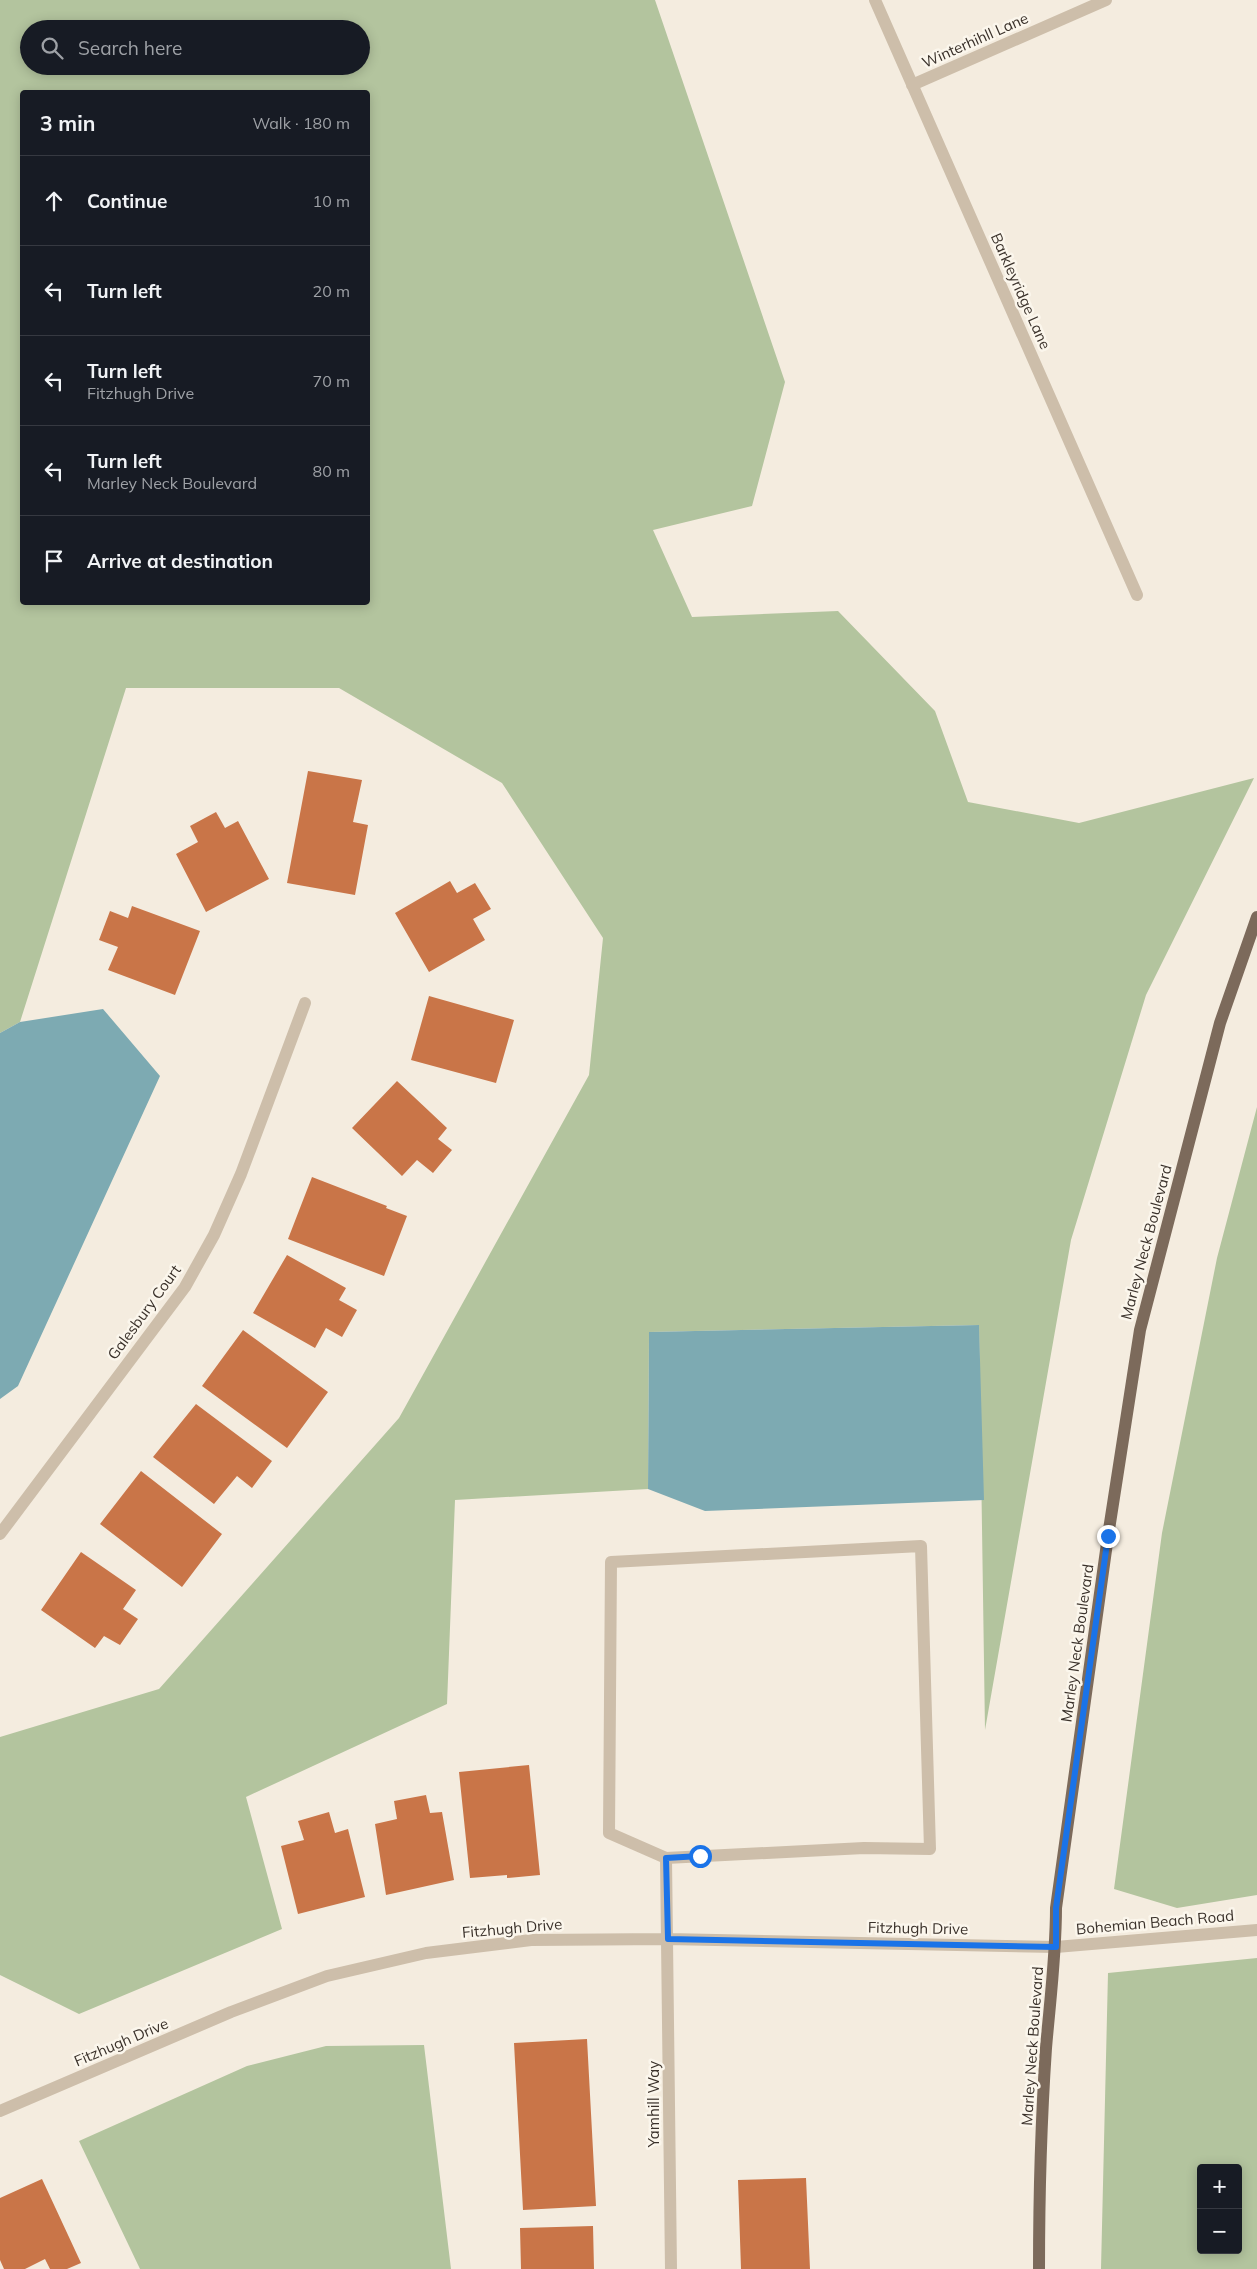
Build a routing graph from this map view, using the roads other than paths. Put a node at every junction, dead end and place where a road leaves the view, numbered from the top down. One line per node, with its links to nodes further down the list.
1 (875, 0): 3 (street, Barkleyridge Lane)
2 (1106, 0): 3 (street, Winterhihll Lane)
3 (912, 85): 4 (street, Barkleyridge Lane)
4 (1137, 596)
5 (1257, 918): 11 (main road, Marley Neck Boulevard)
6 (305, 1002): 7 (street, Galesbury Court)
7 (0, 1534)
8 (666, 1858): 8 (street); 10 (street, Yamhill Way)
9 (1257, 1930): 11 (street, Bohemian Beach Road)
10 (668, 1939): 11 (street, Fitzhugh Drive); 12 (street, Fitzhugh Drive); 13 (street, Yamhill Way)
11 (1056, 1947): 14 (main road, Marley Neck Boulevard)
12 (0, 2111)
13 (670, 2269)
14 (1039, 2269)

